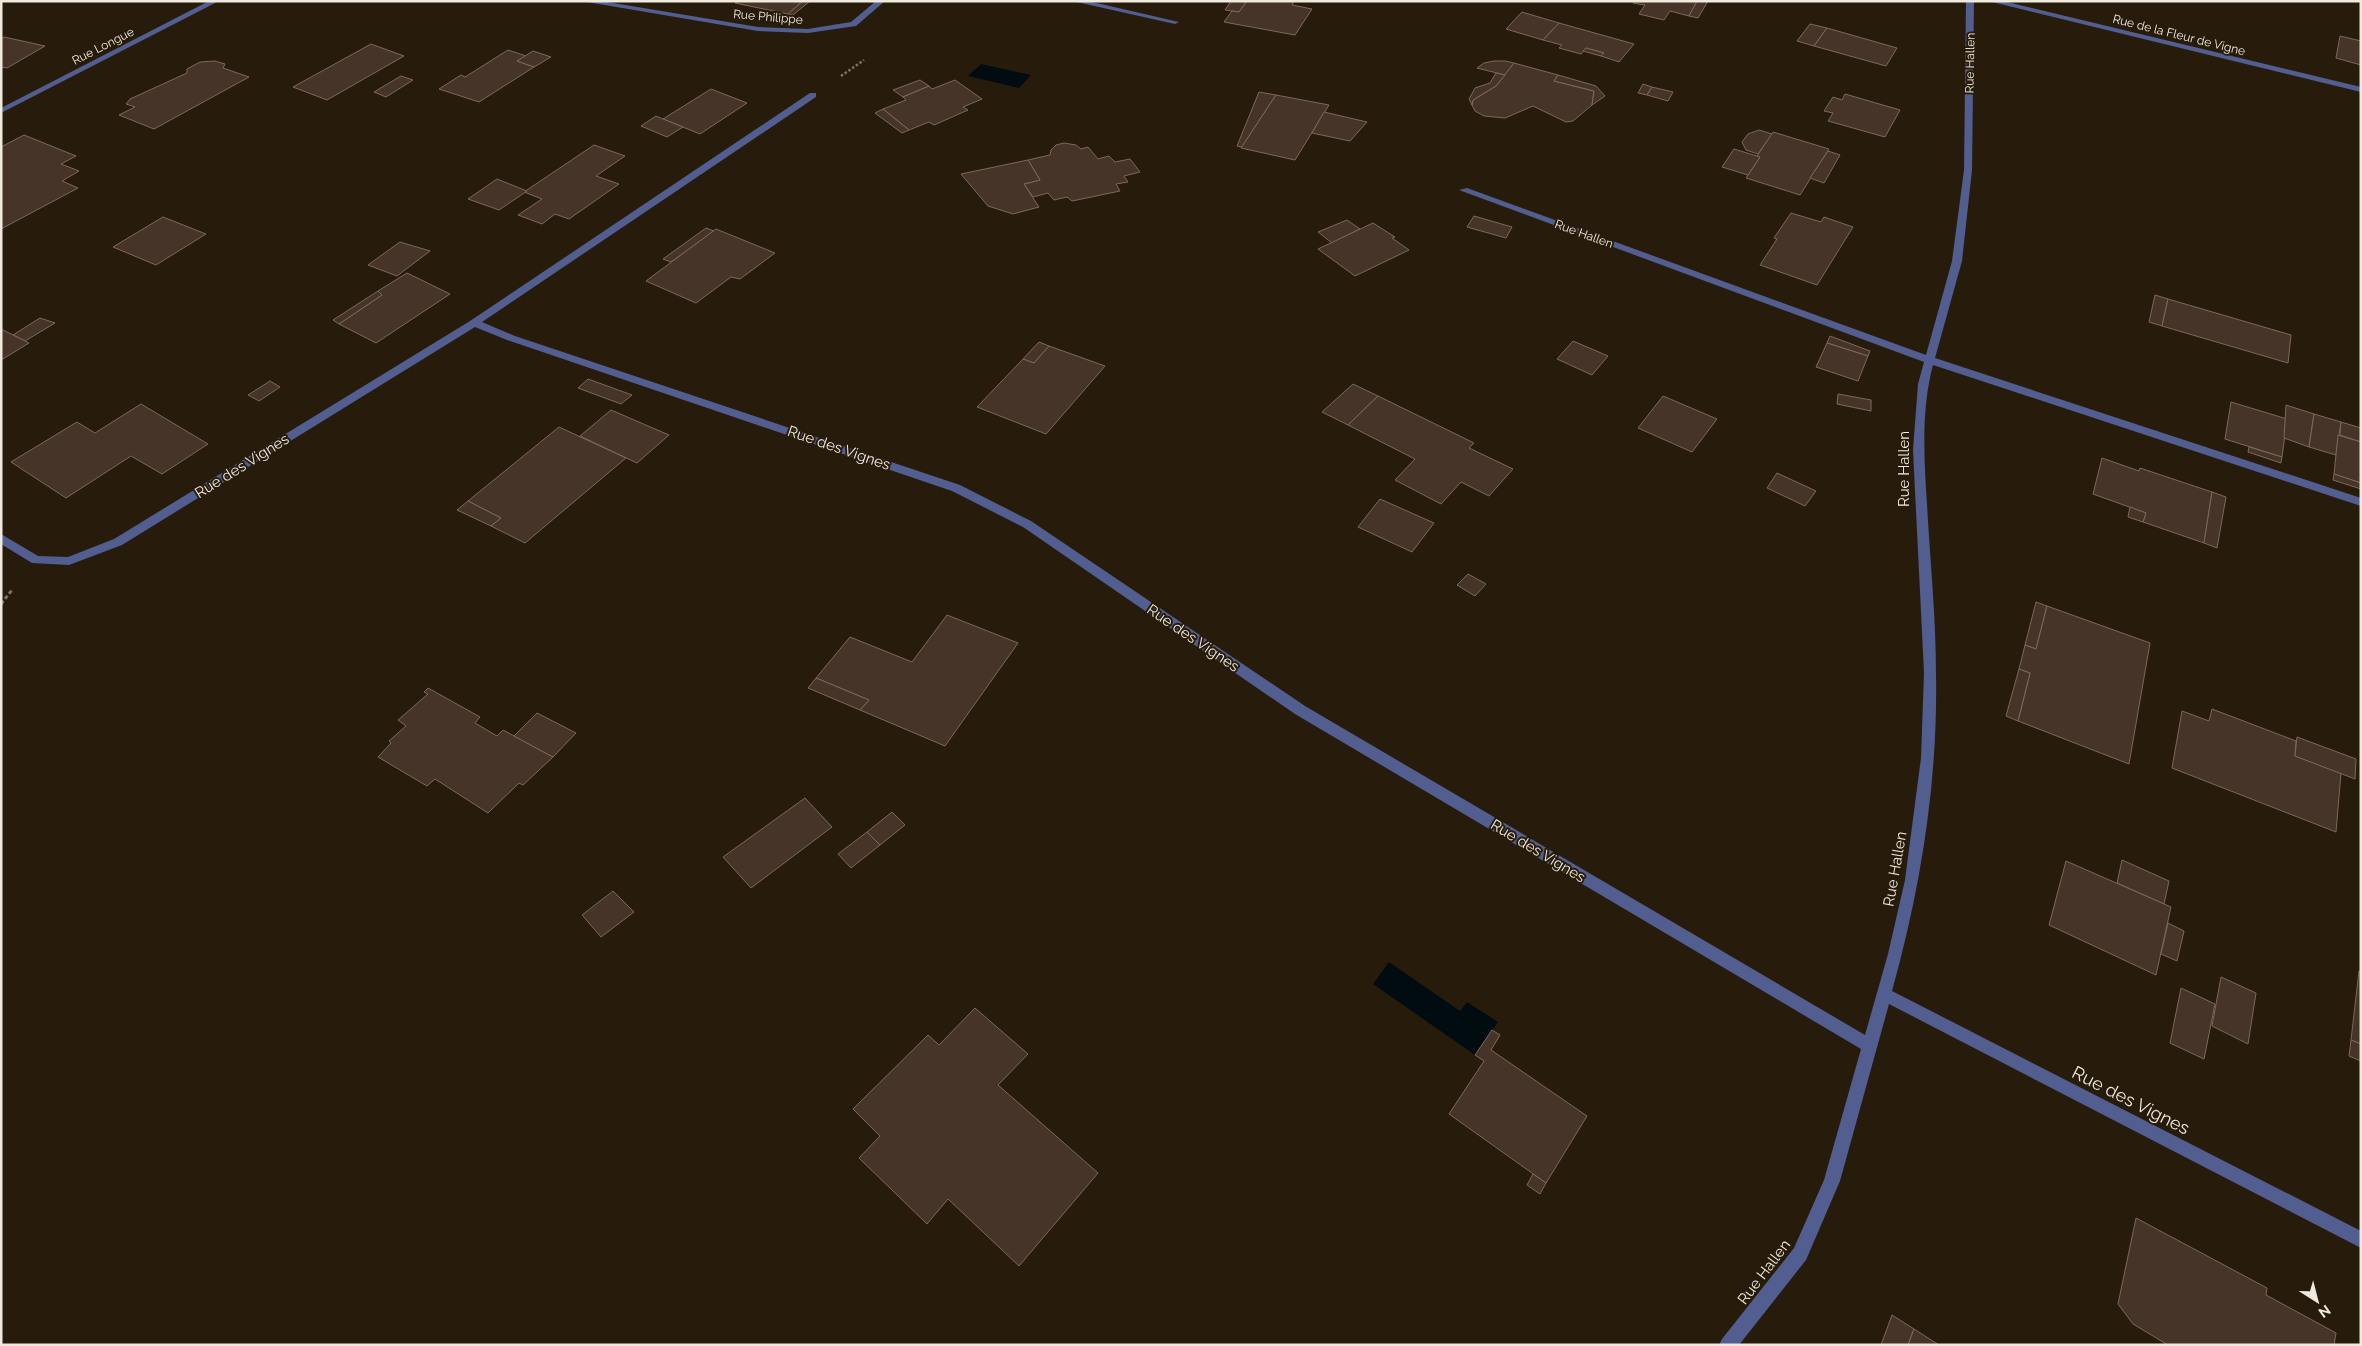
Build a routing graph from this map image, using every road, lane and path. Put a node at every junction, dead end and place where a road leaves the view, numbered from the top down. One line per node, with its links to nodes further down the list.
1 (215, 1): 10 (street, Rue Longue)
2 (585, 1): 3 (street, Rue Philippe)
3 (881, 1)
4 (1076, 1): 7 (street)
5 (1970, 1): 13 (street, Rue Hallen)
6 (1992, 1): 8 (street, Rue de la Fleur de Vigne)
7 (1176, 22)
8 (2361, 90)
9 (814, 95): 12 (street, Rue des Vignes)
10 (1, 111)
11 (1464, 190): 13 (street, Rue Hallen)
12 (474, 323): 15 (street, Rue des Vignes); 17 (street, Rue des Vignes)
13 (1929, 360): 14 (street, Rue Hallen); 16 (street, Rue Hallen)
14 (2361, 502)
15 (1, 538)
16 (1884, 994): 17 (street, Rue Hallen); 18 (street, Rue des Vignes)
17 (1870, 1046): 19 (street, Rue Hallen)
18 (2361, 1240)
19 (1730, 1344)

